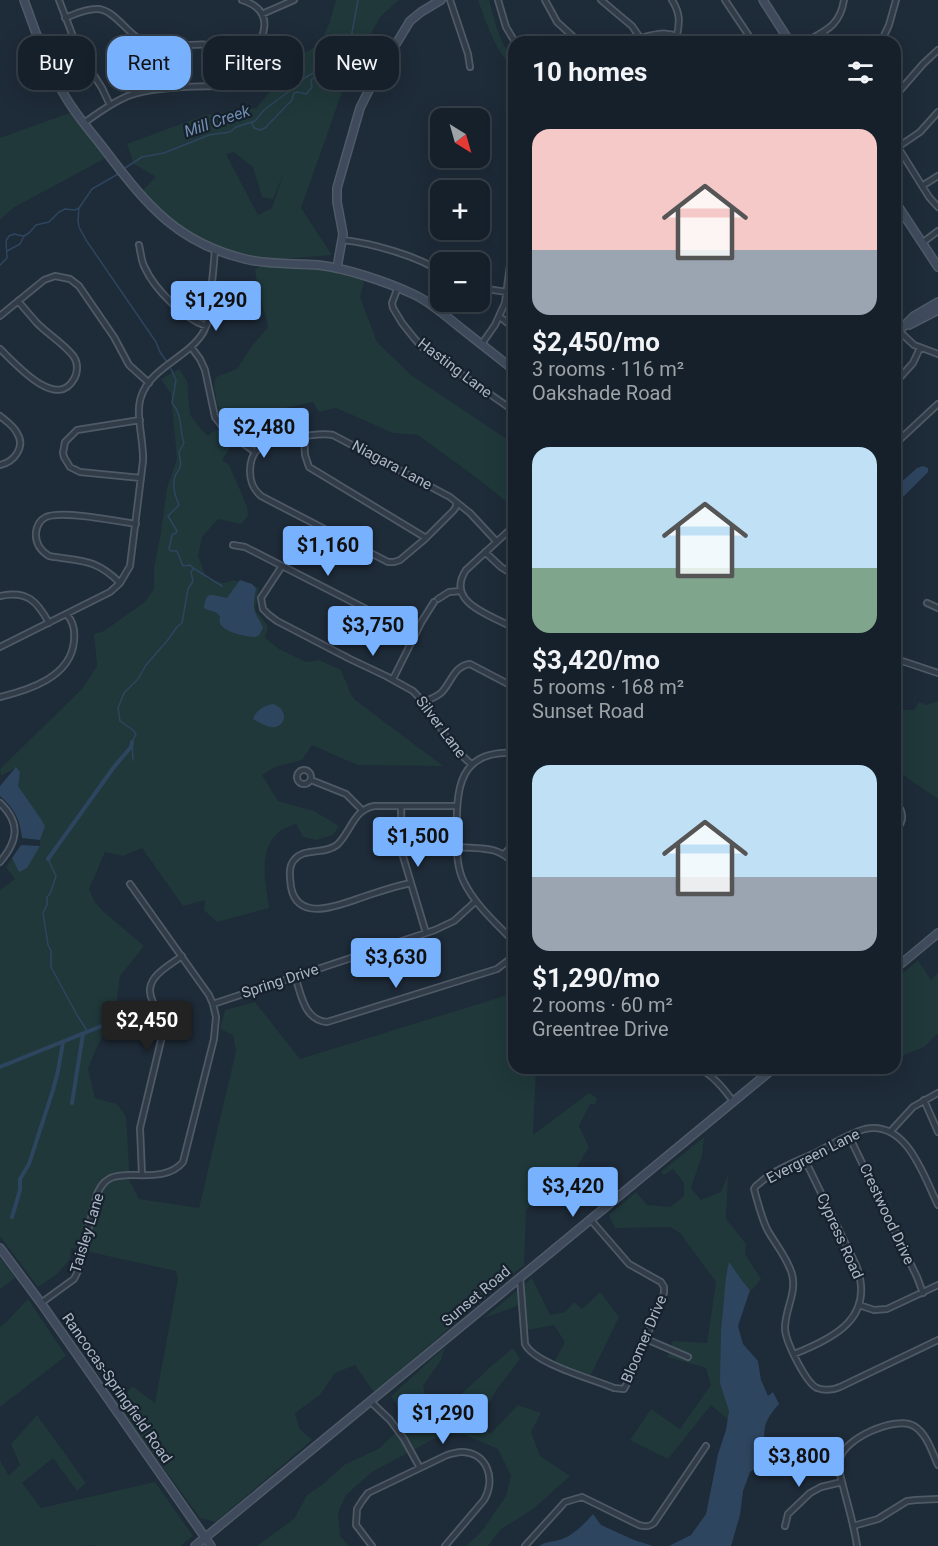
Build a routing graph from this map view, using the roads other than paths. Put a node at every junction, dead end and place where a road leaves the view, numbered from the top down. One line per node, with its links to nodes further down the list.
1 (24, 0): 36 (street)
2 (59, 0): 16 (street)
3 (242, 0): 15 (street)
4 (294, 0): 15 (street)
5 (441, 0): 44 (street)
6 (450, 0): 31 (street)
7 (498, 0): 20 (street)
8 (545, 0): 21 (street)
9 (601, 0): 22 (street)
10 (672, 0): 18 (street)
11 (725, 0): 24 (street)
12 (763, 0): 25 (street)
13 (844, 0): 17 (street)
14 (896, 0): 28 (street)
15 (262, 14): 19 (street)
16 (65, 18): 29 (street); 34 (street)
17 (823, 32): 26 (street); 27 (street)
18 (677, 35): 23 (street)
19 (263, 36)
20 (511, 36)
21 (572, 36)
22 (639, 36)
23 (652, 36)
24 (749, 36)
25 (786, 36)
26 (816, 36)
27 (825, 36)
28 (884, 36)
29 (203, 45)
30 (938, 50): 33 (street)
31 (470, 67)
32 (203, 87): 34 (street)
33 (901, 89)
34 (110, 105): 36 (street)
35 (938, 112): 37 (street)
36 (84, 123): 47 (street)
37 (901, 144)
38 (901, 152): 40 (street)
39 (938, 176): 40 (street)
40 (922, 186): 41 (street)
41 (938, 207)
42 (901, 211): 45 (street)
43 (938, 231): 45 (street)
44 (343, 240): 48 (street); 50 (street)
45 (922, 243): 51 (street)
46 (139, 245): 63 (street)
47 (215, 249): 49 (street); 63 (street)
48 (341, 251): 49 (street); 52 (street)
49 (321, 266): 52 (street)
50 (430, 266)
51 (938, 267)
52 (337, 268): 54 (street)
53 (508, 284): 56 (street)
54 (398, 287): 67 (street); 76 (street, Hasting Lane)
55 (490, 289): 56 (street)
56 (507, 292): 61 (street)
57 (18, 301): 60 (street); 70 (street); 74 (street)
58 (938, 302): 64 (street)
59 (938, 310): 65 (street)
60 (0, 316)
61 (500, 317): 62 (street); 67 (street)
62 (508, 323)
63 (207, 326): 68 (street)
64 (901, 329)
65 (901, 331)
66 (901, 336): 69 (street)
67 (481, 345): 72 (street)
68 (190, 347): 74 (street); 81 (street)
69 (920, 348): 71 (street); 73 (street)
70 (0, 350)
71 (938, 354)
72 (508, 365)
73 (901, 376)
74 (149, 383): 78 (street)
75 (938, 404): 80 (street)
76 (508, 407)
77 (0, 416): 82 (street)
78 (140, 420): 83 (street); 83 (street)
79 (304, 436): 81 (street, Niagara Lane); 84 (street, Niagara Lane); 87 (street)
80 (901, 438)
81 (255, 452): 87 (street)
82 (0, 465)
83 (141, 478): 85 (street)
84 (456, 503): 87 (street); 88 (street, Niagara Lane)
85 (136, 524): 93 (street); 93 (street)
86 (508, 531): 88 (street)
87 (426, 538)
88 (496, 541): 90 (street)
89 (233, 545): 91 (street)
90 (485, 552): 92 (street); 94 (street)
91 (282, 566): 101 (street); 105 (street, Silver Lane)
92 (508, 571)
93 (120, 584): 98 (street)
94 (461, 591): 100 (street); 101 (street)
95 (0, 596): 99 (street)
96 (927, 603): 97 (street)
97 (938, 608)
98 (67, 615): 99 (street); 107 (street)
99 (49, 623): 102 (street)
100 (508, 625)
101 (415, 634): 105 (street)
102 (0, 647)
103 (901, 661): 104 (street)
104 (938, 673)
105 (393, 679): 108 (street, Silver Lane)
106 (508, 684): 108 (street)
107 (0, 697)
108 (424, 702): 110 (street, Silver Lane)
109 (508, 753): 110 (street)
110 (472, 765): 114 (street)
111 (311, 780): 115 (street)
112 (0, 803): 120 (street)
113 (401, 806): 114 (street); 115 (street); 121 (street)
114 (458, 806): 116 (street)
115 (362, 810): 121 (street)
116 (457, 847): 118 (street); 123 (street)
117 (508, 850): 118 (street)
118 (504, 854): 119 (street)
119 (508, 858)
120 (0, 862)
121 (411, 883): 124 (street)
122 (130, 884): 127 (street, Taisley Lane)
123 (476, 901): 124 (street, Spring Drive); 126 (street)
124 (426, 933): 130 (street, Spring Drive)
125 (938, 933): 129 (street)
126 (508, 936)
127 (182, 956): 131 (street, Taisley Lane); 142 (street)
128 (508, 961): 130 (street)
129 (901, 964)
130 (295, 976): 131 (street, Spring Drive)
131 (213, 1004): 142 (street, Taisley Lane)
132 (708, 1074): 136 (street)
133 (767, 1074): 136 (street, Sunset Road)
134 (938, 1093): 135 (street)
135 (924, 1100): 137 (street); 138 (street)
136 (734, 1101): 144 (street, Sunset Road)
137 (937, 1125): 139 (street)
138 (890, 1132): 140 (street, Evergreen Lane); 143 (street)
139 (938, 1132)
140 (849, 1136): 141 (street, Evergreen Lane); 148 (street, Crestwood Drive)
141 (804, 1158): 150 (street, Cypress Road); 153 (street, Evergreen Lane)
142 (142, 1175): 149 (street, Taisley Lane)
143 (938, 1205)
144 (590, 1219): 146 (street, Sunset Road); 151 (street, Bloomer Drive)
145 (0, 1248): 149 (street, Rancocas-Springfield Road)
146 (520, 1277): 151 (street, Bloomer Drive); 155 (street, Sunset Road)
147 (938, 1286): 148 (street)
148 (923, 1293): 150 (street)
149 (41, 1303): 163 (street, Rancocas-Springfield Road)
150 (859, 1305): 153 (street)
151 (646, 1339): 154 (street)
152 (937, 1342): 153 (street)
153 (794, 1354)
154 (688, 1357)
155 (370, 1401): 158 (street); 163 (street, Sunset Road)
156 (706, 1446): 168 (street)
157 (938, 1465): 159 (street)
158 (420, 1468): 166 (street); 167 (street)
159 (842, 1482): 161 (street); 162 (street)
160 (938, 1499): 162 (street)
161 (785, 1526)
162 (853, 1526): 169 (street)
163 (205, 1538): 164 (street, Sunset Road); 165 (street, Rancocas-Springfield Road)
164 (195, 1546)
165 (211, 1546)
166 (372, 1546)
167 (445, 1546)
168 (525, 1546)
169 (857, 1546)

